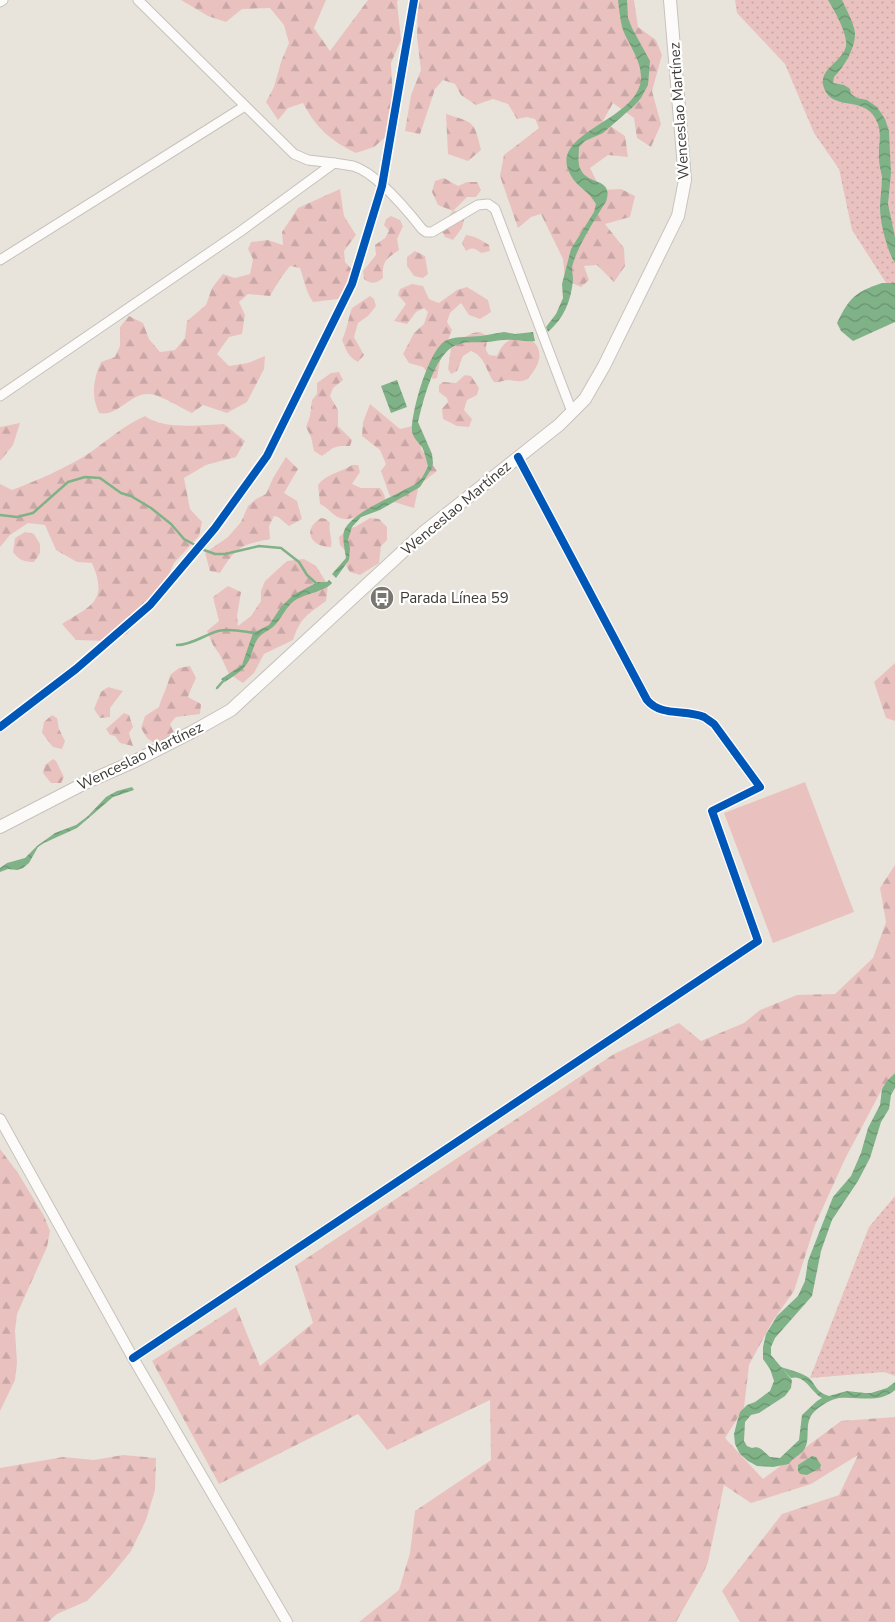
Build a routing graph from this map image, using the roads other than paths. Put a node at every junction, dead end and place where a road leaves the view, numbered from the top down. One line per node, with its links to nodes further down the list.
1 (4, 0): 4 (street)
2 (138, 0): 5 (street)
3 (670, 0): 9 (main road, Wenceslao Martínez)
4 (0, 2)
5 (245, 106): 6 (street); 7 (street)
6 (334, 163): 8 (street); 9 (street)
7 (0, 260)
8 (0, 396)
9 (572, 412): 10 (main road, Wenceslao Martínez)
10 (518, 457): 11 (main road, Wenceslao Martínez); 13 (street)
11 (0, 827)
12 (0, 1118): 13 (street)
13 (132, 1358): 14 (street)
14 (288, 1622)

